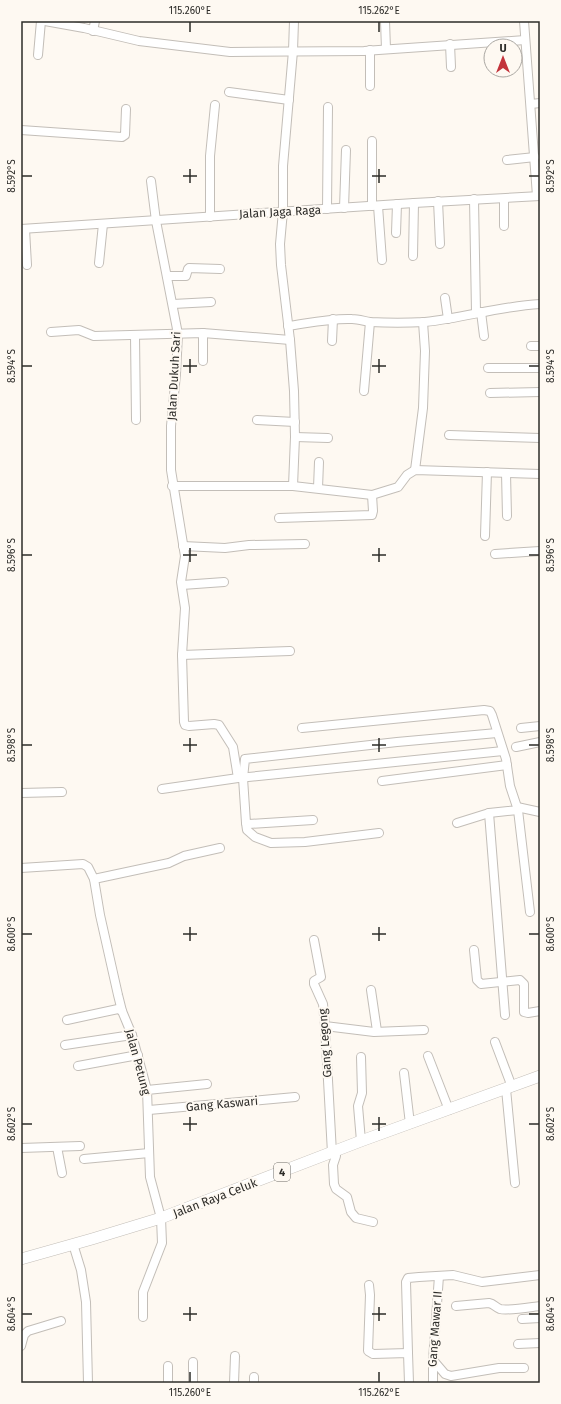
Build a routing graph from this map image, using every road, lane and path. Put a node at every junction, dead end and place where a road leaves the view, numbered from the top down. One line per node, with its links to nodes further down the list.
1 (41, 21): 13 (street)
2 (45, 21): 7 (street)
3 (95, 21): 7 (street)
4 (294, 21): 12 (street)
5 (385, 21): 10 (street)
6 (524, 21): 8 (street)
7 (93, 31): 12 (street)
8 (525, 40): 9 (street); 19 (street)
9 (450, 44): 10 (street); 14 (street)
10 (386, 49): 11 (street)
11 (370, 50): 12 (street); 15 (street)
12 (293, 51): 17 (street)
13 (38, 55)
14 (451, 67)
15 (370, 86)
16 (229, 92): 17 (street)
17 (288, 100): 38 (street)
18 (540, 103): 19 (street)
19 (531, 104): 26 (street)
20 (215, 105): 39 (street)
21 (328, 107): 37 (street)
22 (126, 109): 23 (street)
23 (21, 130)
24 (372, 140): 35 (street)
25 (346, 150): 36 (street)
26 (535, 157): 27 (street); 29 (street)
27 (506, 160)
28 (151, 181): 40 (street, Jalan Dukuh Sari)
29 (539, 196): 30 (street, Jalan Jaga Raga)
30 (504, 199): 31 (street, Jalan Jaga Raga); 42 (street)
31 (474, 200): 32 (street, Jalan Jaga Raga); 56 (street)
32 (438, 201): 33 (street, Jalan Jaga Raga); 45 (street)
33 (414, 202): 34 (street, Jalan Jaga Raga); 46 (street)
34 (397, 204): 35 (street, Jalan Jaga Raga); 44 (street)
35 (375, 206): 36 (street, Jalan Jaga Raga); 47 (street)
36 (344, 208): 37 (street, Jalan Jaga Raga)
37 (327, 209): 38 (street, Jalan Jaga Raga)
38 (283, 211): 39 (street, Jalan Jaga Raga); 61 (street)
39 (210, 217): 40 (street, Jalan Jaga Raga)
40 (156, 221): 41 (street, Jalan Jaga Raga); 51 (street, Jalan Dukuh Sari)
41 (103, 224): 43 (street, Jalan Jaga Raga); 48 (street)
42 (504, 226)
43 (23, 229): 49 (street)
44 (396, 233)
45 (440, 244)
46 (413, 256)
47 (382, 260)
48 (99, 263)
49 (27, 265)
50 (220, 269): 51 (street)
51 (168, 276): 54 (street, Jalan Dukuh Sari)
52 (445, 298): 58 (street)
53 (211, 302): 54 (street)
54 (173, 304): 64 (street, Jalan Dukuh Sari)
55 (540, 304): 56 (street)
56 (479, 312): 58 (street); 66 (street)
57 (333, 319): 59 (street); 61 (street); 68 (street)
58 (448, 319): 60 (street)
59 (370, 322): 60 (street); 74 (street)
60 (424, 322): 85 (street)
61 (288, 326): 67 (street)
62 (51, 332): 65 (street)
63 (203, 333): 64 (street); 67 (street); 71 (street)
64 (178, 334): 65 (street); 89 (street, Jalan Dukuh Sari)
65 (135, 335): 77 (street)
66 (484, 336)
67 (290, 340): 79 (street)
68 (332, 341)
69 (531, 346): 70 (street)
70 (540, 346)
71 (203, 361)
72 (488, 368): 73 (street)
73 (540, 368)
74 (364, 391)
75 (540, 392): 76 (street)
76 (490, 393)
77 (136, 420)
78 (257, 420): 79 (street)
79 (295, 422): 81 (street)
80 (449, 435): 83 (street)
81 (295, 437): 82 (street); 90 (street)
82 (328, 438)
83 (540, 438)
84 (319, 462): 91 (street)
85 (415, 470): 86 (street); 92 (street)
86 (487, 472): 87 (street); 95 (street)
87 (506, 473): 88 (street); 93 (street)
88 (540, 474)
89 (172, 486): 90 (street); 97 (street, Jalan Dukuh Sari)
90 (293, 486): 91 (street)
91 (318, 488): 92 (street)
92 (372, 495): 94 (street)
93 (507, 516)
94 (279, 518)
95 (485, 536)
96 (305, 544): 97 (street)
97 (183, 546): 101 (street, Jalan Dukuh Sari)
98 (540, 551): 99 (street)
99 (495, 554)
100 (224, 582): 101 (street)
101 (182, 585): 103 (street, Jalan Dukuh Sari)
102 (290, 651): 103 (street)
103 (182, 656): 112 (street, Jalan Dukuh Sari)
104 (540, 726): 106 (street)
105 (302, 728): 107 (street)
106 (521, 728)
107 (497, 733): 110 (street); 112 (street)
108 (540, 742): 109 (street)
109 (516, 747)
110 (503, 751): 111 (street); 112 (street)
111 (507, 765): 113 (street); 117 (street)
112 (240, 778): 114 (street); 121 (street)
113 (382, 782)
114 (162, 789)
115 (62, 792): 116 (street)
116 (21, 793)
117 (517, 809): 118 (street); 119 (street); 127 (street)
118 (540, 812)
119 (489, 813): 122 (street); 130 (street)
120 (313, 820): 121 (street)
121 (246, 823): 123 (street)
122 (457, 823)
123 (379, 833)
124 (220, 848): 126 (street)
125 (21, 868): 126 (street)
126 (94, 879): 132 (street, Jalan Petung)
127 (530, 912)
128 (314, 940): 136 (street, Gang Legong)
129 (474, 950): 130 (street)
130 (502, 981): 133 (street); 134 (street)
131 (371, 990): 138 (street)
132 (122, 1011): 135 (street); 139 (street, Jalan Petung)
133 (540, 1011)
134 (505, 1015)
135 (67, 1020)
136 (325, 1026): 138 (street); 159 (street, Gang Legong)
137 (424, 1030): 138 (street)
138 (377, 1031)
139 (132, 1035): 141 (street); 142 (street, Jalan Petung)
140 (496, 1042): 149 (street)
141 (66, 1045)
142 (138, 1055): 145 (street); 150 (street, Jalan Petung)
143 (428, 1056): 153 (street)
144 (361, 1057): 155 (street)
145 (78, 1066)
146 (404, 1073): 154 (street)
147 (540, 1076): 149 (highway, Jalan Raya Celuk / 4)
148 (207, 1084): 150 (street)
149 (509, 1088): 153 (highway, Jalan Raya Celuk / 4); 163 (street)
150 (148, 1090): 152 (street, Jalan Petung)
151 (295, 1098): 152 (street, Gang Kaswari)
152 (149, 1110): 160 (street, Jalan Petung)
153 (449, 1110): 154 (highway, Jalan Raya Celuk / 4)
154 (410, 1124): 155 (highway, Jalan Raya Celuk / 4)
155 (361, 1141): 159 (highway, Jalan Raya Celuk / 4)
156 (80, 1146): 157 (street)
157 (57, 1147): 158 (street); 162 (street)
158 (21, 1148)
159 (334, 1152): 164 (highway, Jalan Raya Celuk / 4); 165 (street, Gang Legong)
160 (149, 1153): 161 (street); 164 (street, Jalan Petung)
161 (84, 1159)
162 (62, 1173)
163 (515, 1183)
164 (161, 1218): 166 (highway, Jalan Raya Celuk / 4); 173 (street, Jalan Petung)
165 (373, 1222)
166 (73, 1244): 167 (highway, Jalan Raya Celuk / 4); 186 (street)
167 (21, 1259)
168 (540, 1275): 169 (street)
169 (439, 1276): 180 (street); 182 (street, Gang Mawar II)
170 (369, 1285): 180 (street)
171 (456, 1306): 172 (street)
172 (540, 1306)
173 (143, 1317)
174 (540, 1318): 175 (street)
175 (522, 1319)
176 (61, 1321): 179 (street)
177 (540, 1343): 178 (street)
178 (518, 1344)
179 (21, 1346)
180 (408, 1353): 190 (street)
181 (235, 1356): 189 (street)
182 (433, 1360): 185 (street); 191 (street, Gang Mawar II)
183 (193, 1362): 188 (street)
184 (168, 1366): 187 (street)
185 (524, 1368)
186 (88, 1383)
187 (168, 1383)
188 (193, 1383)
189 (234, 1383)
190 (409, 1383)
191 (433, 1383)

